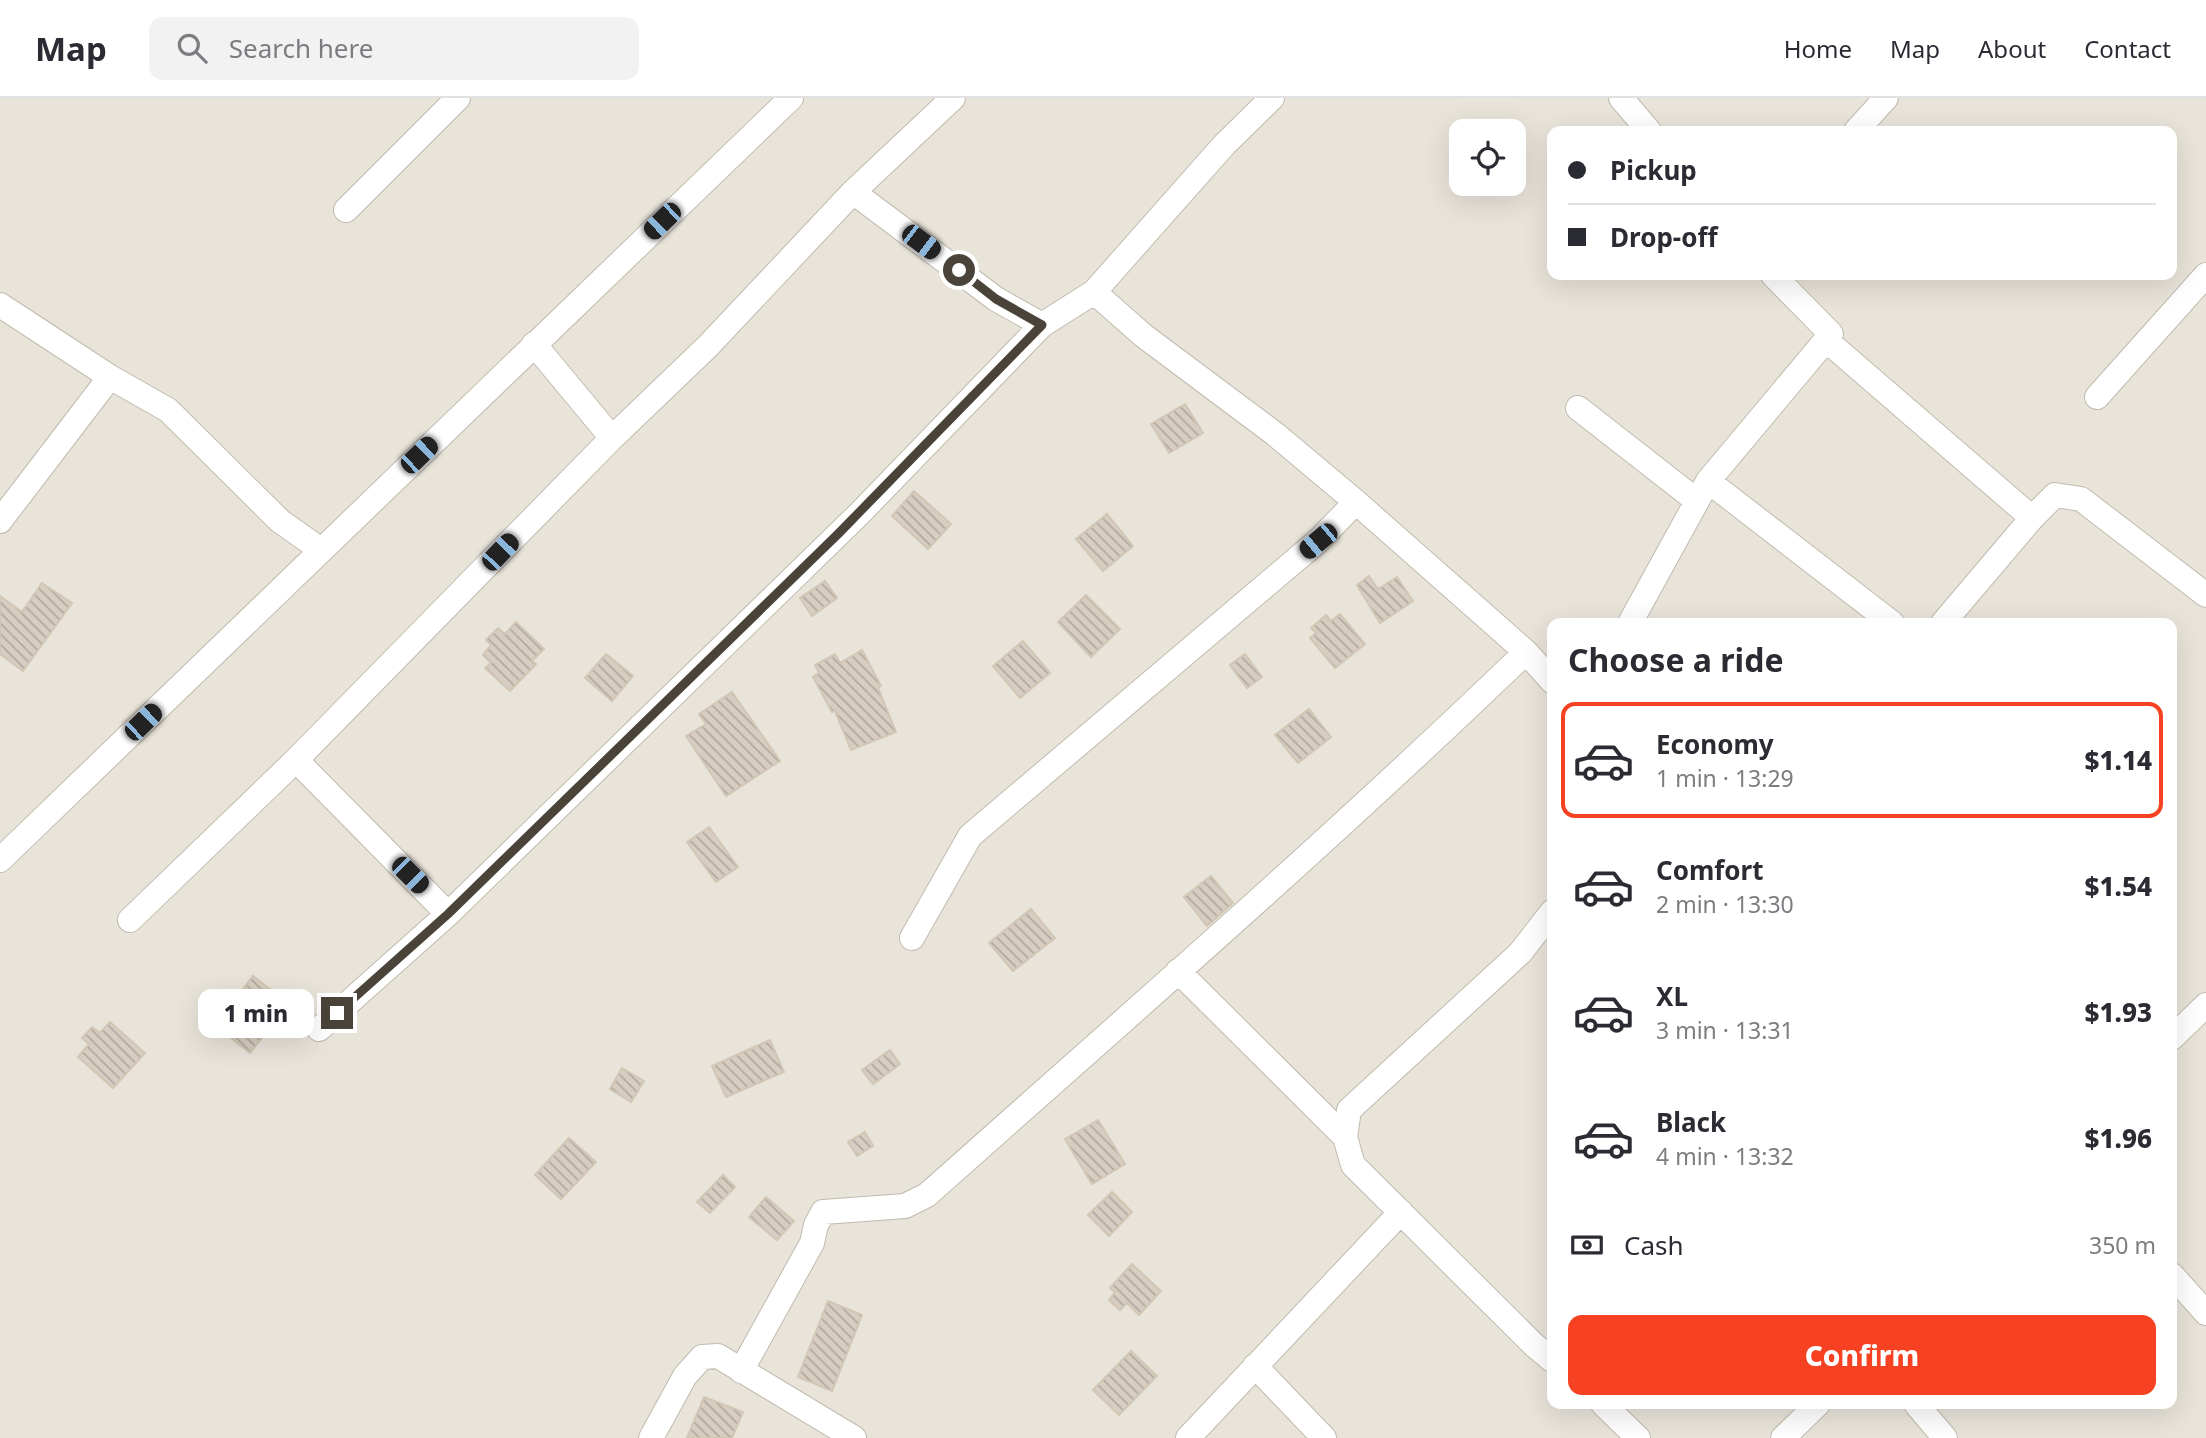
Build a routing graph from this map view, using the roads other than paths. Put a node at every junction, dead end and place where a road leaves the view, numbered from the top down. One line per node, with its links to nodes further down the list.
1 (458, 98): 10 (street)
2 (791, 98): 17 (street)
3 (953, 98): 9 (street)
4 (1272, 98): 13 (street)
5 (1621, 98): 7 (street)
6 (1886, 98): 8 (street)
7 (1645, 126)
8 (1861, 126)
9 (853, 192): 15 (street); 21 (street)
10 (346, 209)
11 (2206, 275): 19 (street)
12 (1778, 280): 16 (street)
13 (1094, 292): 15 (street); 23 (street)
14 (0, 305): 18 (street)
15 (1042, 325): 35 (street)
16 (1826, 340): 22 (street); 24 (street)
17 (534, 344): 21 (street); 26 (street)
18 (110, 377): 25 (street); 26 (street)
19 (2096, 397)
20 (1578, 408): 22 (street)
21 (612, 438): 33 (street)
22 (1703, 491): 28 (street); 29 (street)
23 (1356, 502): 31 (street); 38 (street)
24 (2032, 518): 27 (street); 30 (street)
25 (0, 521)
26 (321, 550): 34 (street)
27 (2206, 595)
28 (1633, 618)
29 (1885, 618)
30 (1947, 618)
31 (1526, 652): 32 (street); 39 (street)
32 (1547, 675)
33 (296, 760): 35 (street); 37 (street)
34 (1, 856)
35 (448, 914): 41 (street)
36 (1547, 918): 43 (street)
37 (130, 920)
38 (912, 938)
39 (1178, 971): 43 (street); 49 (street)
40 (2206, 1005): 42 (street)
41 (318, 1030)
42 (2177, 1033)
43 (1345, 1137): 44 (street)
44 (1401, 1212): 47 (street); 48 (street)
45 (2177, 1281): 46 (street)
46 (2206, 1313)
47 (1547, 1356)
48 (1255, 1367): 55 (street); 56 (street)
49 (741, 1371): 53 (street); 54 (street)
50 (1608, 1409): 57 (street)
51 (1813, 1409): 58 (street)
52 (1920, 1409): 59 (street)
53 (651, 1438)
54 (854, 1438)
55 (1188, 1438)
56 (1324, 1438)
57 (1638, 1438)
58 (1783, 1438)
59 (1945, 1438)

